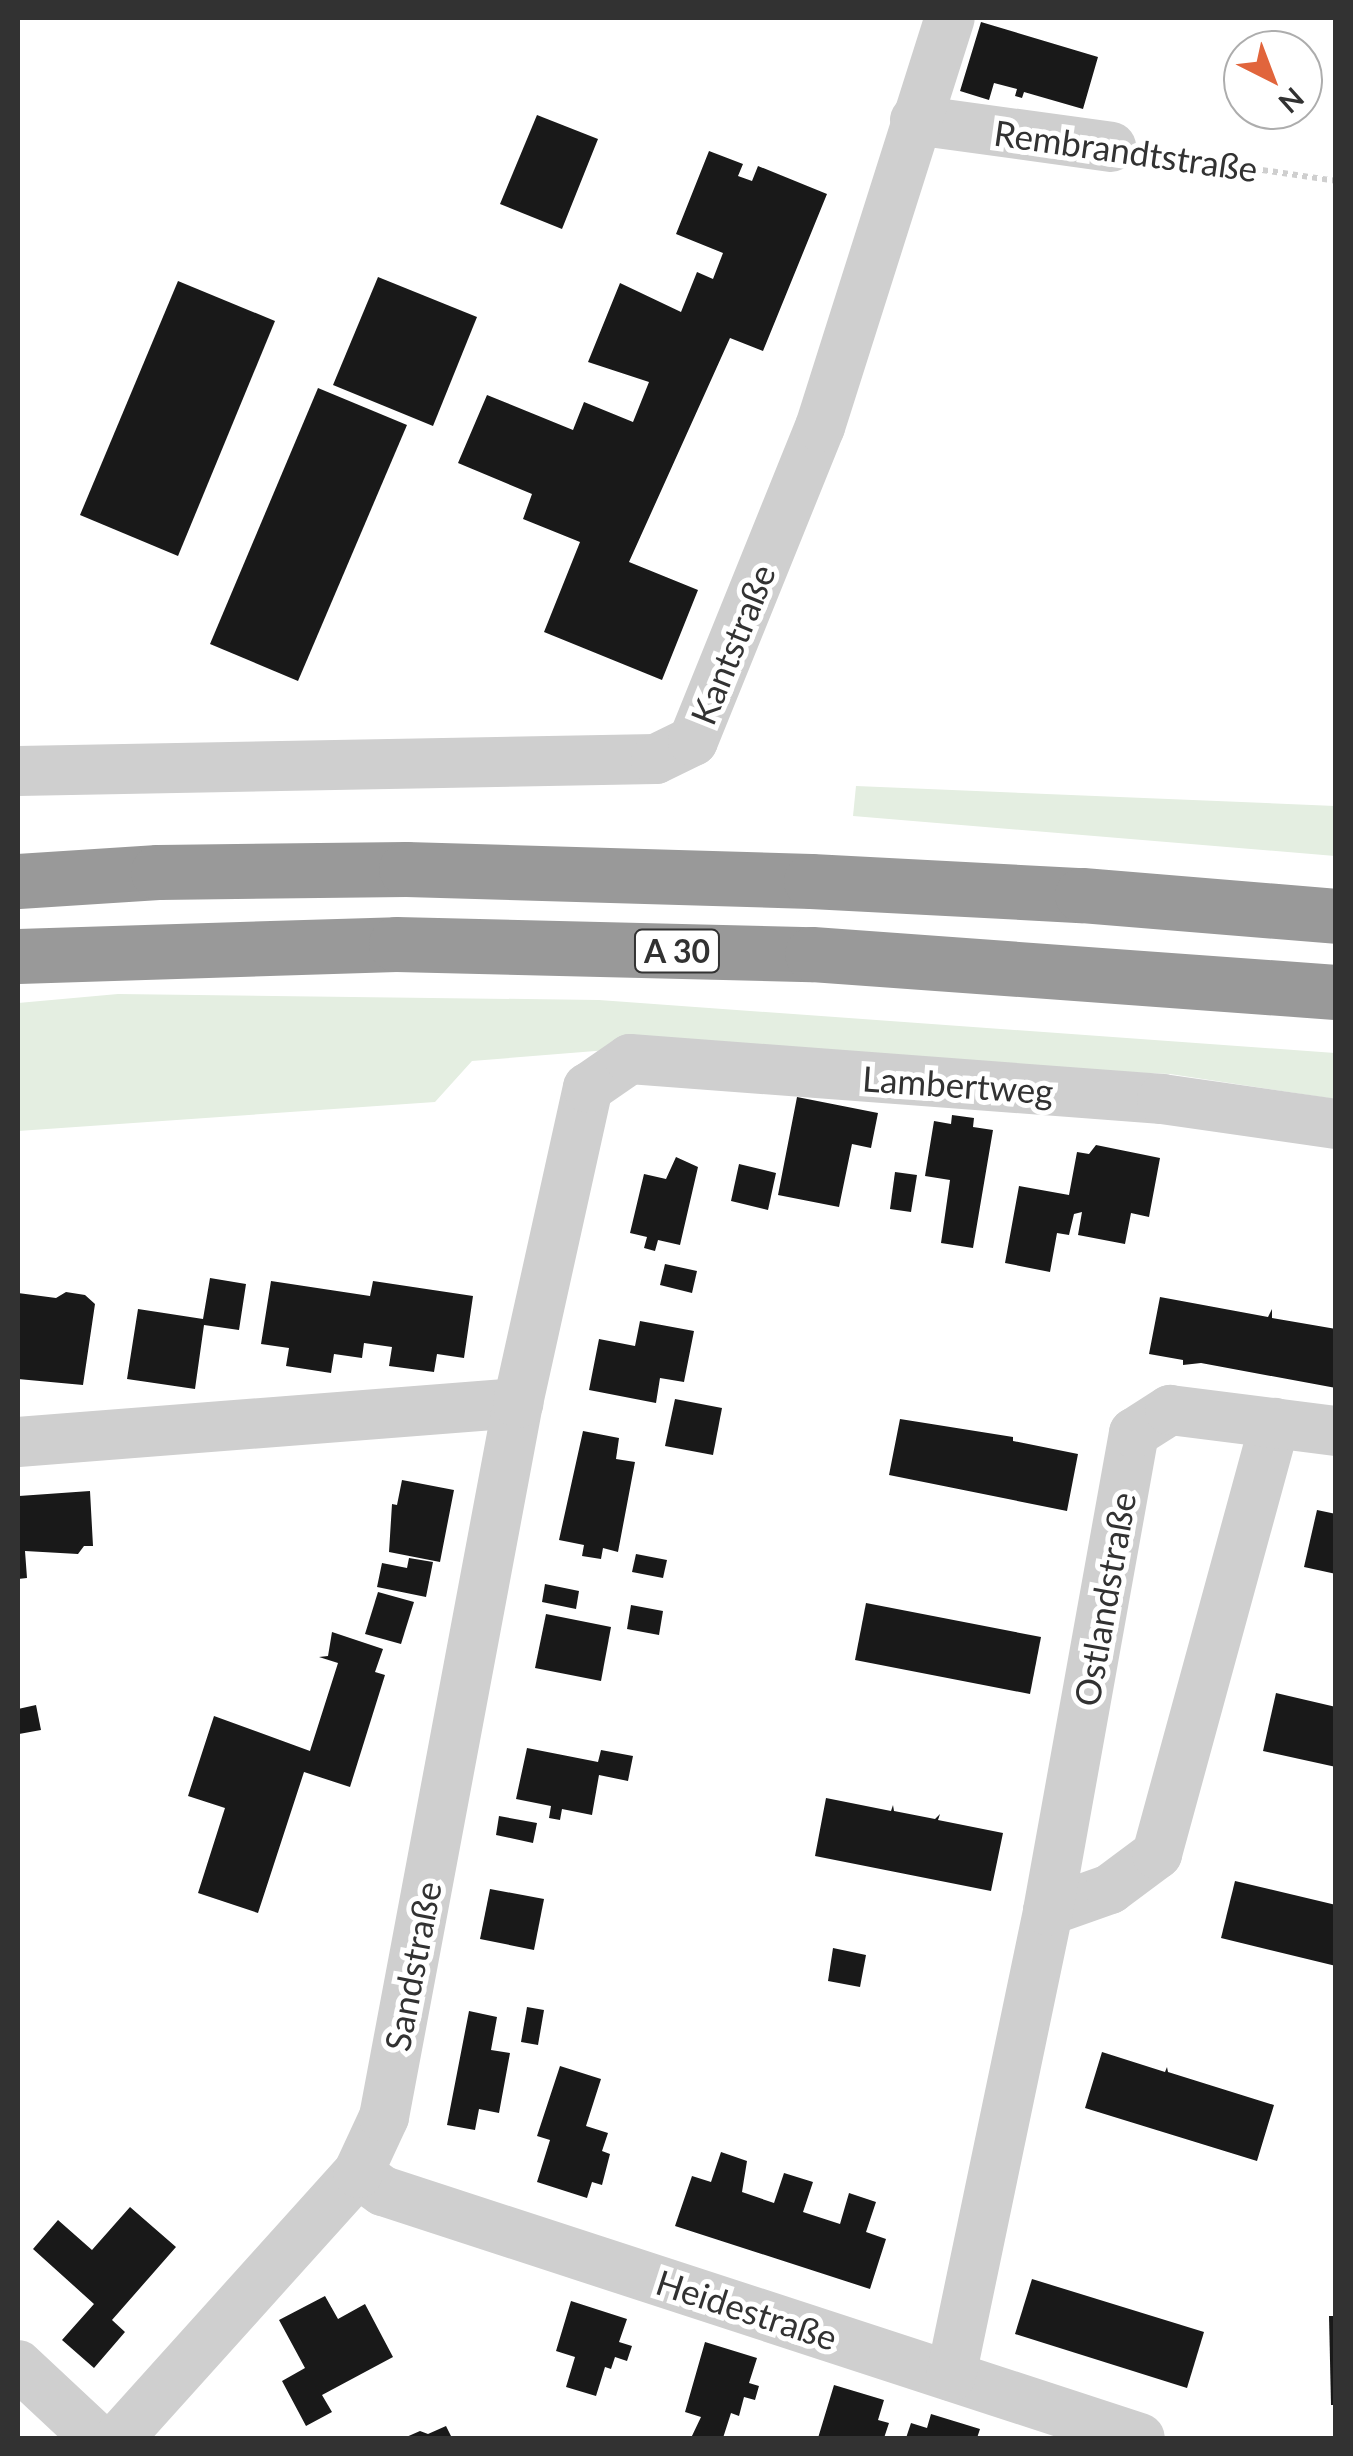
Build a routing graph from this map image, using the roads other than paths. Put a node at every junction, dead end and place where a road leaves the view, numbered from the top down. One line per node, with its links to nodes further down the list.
1 (950, 18): 2 (street, Kantstraße)
2 (916, 120): 3 (street, Rembrandtstraße); 4 (street, Kantstraße)
3 (1110, 147)
4 (18, 771)
5 (18, 880): 6 (highway, A 30)
6 (1336, 916)
7 (18, 956): 8 (highway, A 30)
8 (1336, 992)
9 (588, 1088): 10 (street, Lambertweg); 11 (street, Sandstraße)
10 (1336, 1124)
11 (518, 1403): 14 (street); 16 (street, Sandstraße)
12 (1275, 1423): 13 (street, Ostlandstraße); 15 (street); 15 (street, Ostlandstraße)
13 (1336, 1432)
14 (18, 1442)
15 (1048, 1911): 18 (street, Ostlandstraße)
16 (358, 2174): 18 (street, Heidestraße); 20 (street, Sandstraße)
17 (18, 2366): 19 (street)
18 (951, 2376): 21 (street, Heidestraße)
19 (96, 2438)
20 (119, 2438)
21 (1140, 2438)

